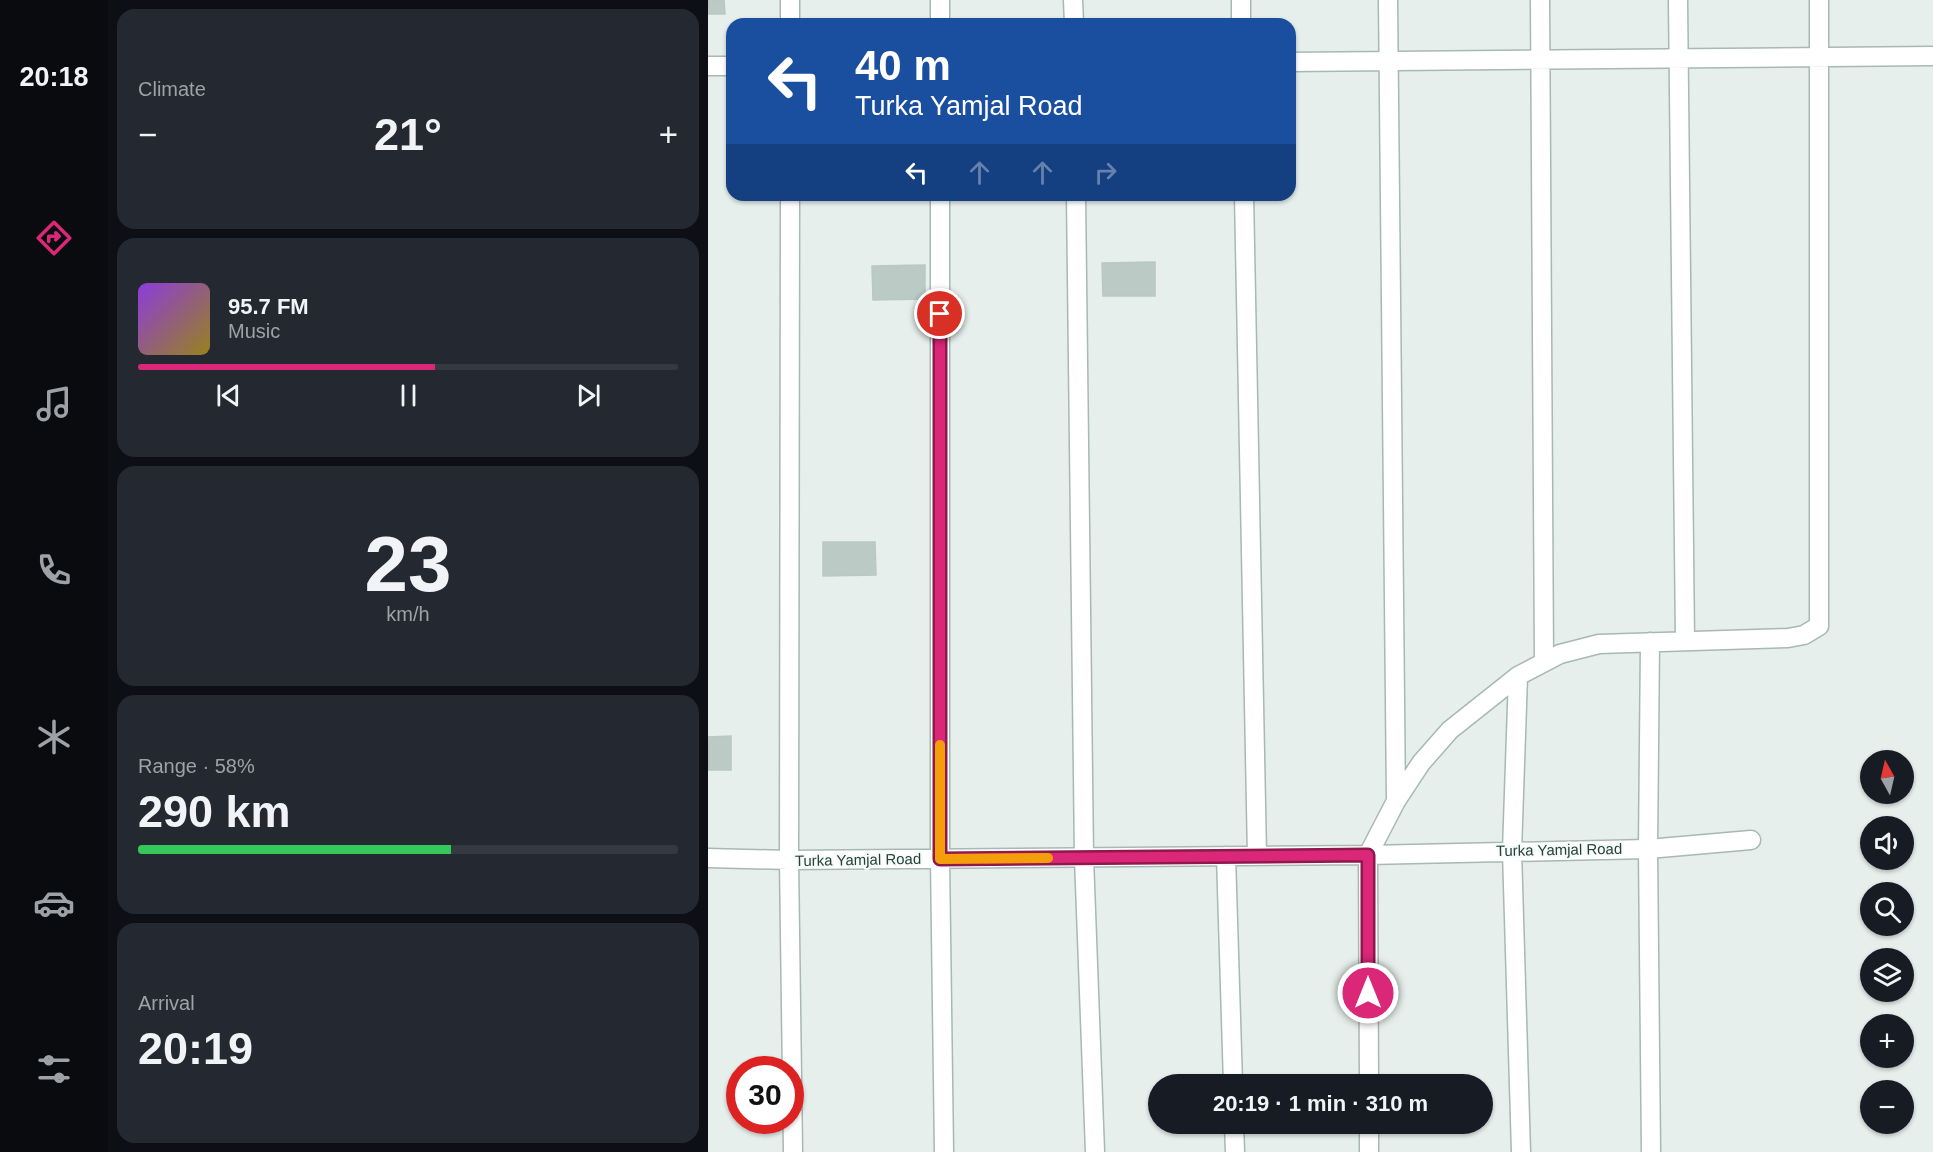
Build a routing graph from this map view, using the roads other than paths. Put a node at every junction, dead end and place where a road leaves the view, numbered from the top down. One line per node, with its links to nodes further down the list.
1 (790, 0): 9 (street)
2 (940, 0): 10 (street)
3 (1073, 0): 11 (street)
4 (1241, 0): 12 (street)
5 (1388, 0): 18 (street)
6 (1540, 0): 16 (street)
7 (1678, 0): 15 (street)
8 (1819, 0): 13 (street)
9 (790, 18)
10 (940, 18)
11 (1074, 18)
12 (1241, 18)
13 (1820, 56): 14 (street); 15 (street); 25 (street)
14 (1933, 56)
15 (1679, 58): 16 (street); 25 (street)
16 (1541, 59): 18 (street); 27 (street)
17 (1296, 62): 18 (street)
18 (1388, 62): 29 (street)
19 (708, 66): 20 (street)
20 (726, 66)
21 (790, 201): 39 (street)
22 (940, 201): 38 (street)
23 (1076, 201): 37 (street)
24 (1244, 201): 35 (street)
25 (1685, 641): 26 (street)
26 (1650, 642): 27 (street); 31 (street)
27 (1544, 661): 28 (street)
28 (1518, 676): 29 (street); 32 (street)
29 (1396, 801): 33 (street)
30 (1751, 840): 31 (street, Turka Yamjal Road)
31 (1648, 849): 32 (street, Turka Yamjal Road); 50 (street)
32 (1512, 851): 33 (street, Turka Yamjal Road); 49 (street)
33 (1368, 855): 35 (street, Turka Yamjal Road); 41 (street)
34 (1226, 856): 35 (street, Turka Yamjal Road); 37 (street, Turka Yamjal Road); 40 (street)
35 (1257, 856)
36 (708, 858): 39 (street, Turka Yamjal Road)
37 (1084, 858): 38 (street, Turka Yamjal Road); 46 (street)
38 (940, 859): 39 (street, Turka Yamjal Road); 45 (street)
39 (789, 860): 44 (street)
40 (1233, 1074)
41 (1369, 1074)
42 (1234, 1134): 47 (street)
43 (1369, 1134): 48 (street)
44 (793, 1152)
45 (944, 1152)
46 (1095, 1152)
47 (1234, 1152)
48 (1369, 1152)
49 (1521, 1152)
50 (1651, 1152)

